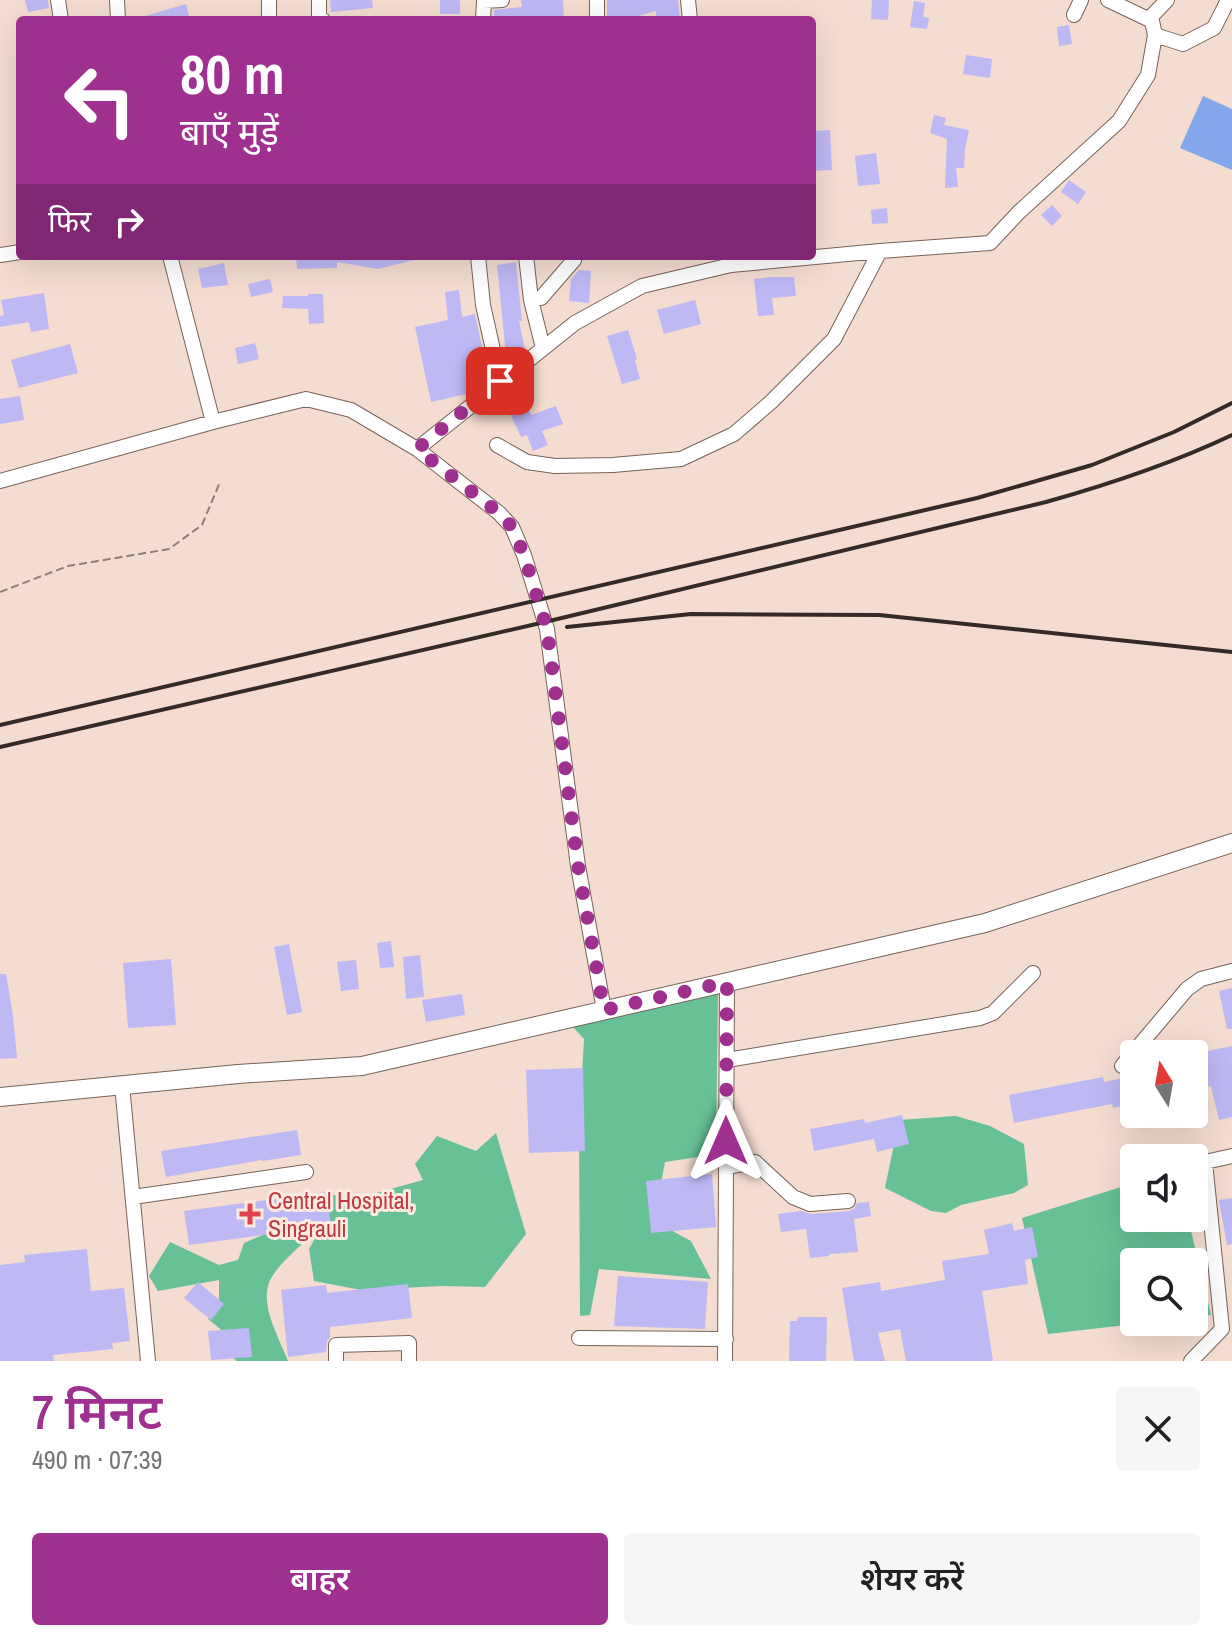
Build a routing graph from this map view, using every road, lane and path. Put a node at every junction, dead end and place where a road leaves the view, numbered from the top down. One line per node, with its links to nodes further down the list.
1 (502, 0): 7 (street)
2 (1081, 0): 6 (street)
3 (1108, 0): 8 (street)
4 (1167, 0): 8 (street)
5 (1228, 0): 9 (street)
6 (1074, 15)
7 (483, 16)
8 (1149, 19): 9 (street)
9 (1155, 35): 10 (street)
10 (880, 251): 11 (street); 21 (street)
11 (816, 255)
12 (171, 260): 20 (street)
13 (478, 260): 19 (street)
14 (526, 260): 17 (street)
15 (574, 260): 17 (street)
16 (742, 260): 18 (street)
17 (531, 300): 18 (street)
18 (543, 348): 19 (street)
19 (500, 381): 22 (street)
20 (213, 422): 22 (street); 23 (street)
21 (497, 445)
22 (417, 449): 30 (street)
23 (0, 481)
24 (220, 482): 25 (path)
25 (0, 592)
26 (1232, 843): 29 (main road)
27 (1232, 971): 31 (street)
28 (1033, 973): 32 (street)
29 (727, 982): 30 (main road); 32 (street)
30 (604, 1010): 33 (main road)
31 (1144, 1040)
32 (727, 1060): 36 (street)
33 (122, 1085): 34 (main road); 38 (street)
34 (0, 1097)
35 (1232, 1156): 40 (street)
36 (726, 1167): 39 (street); 42 (street)
37 (306, 1172): 38 (street)
38 (133, 1197): 43 (street)
39 (848, 1201)
40 (1227, 1328): 47 (street)
41 (579, 1338): 42 (street)
42 (726, 1339): 46 (street)
43 (148, 1361)
44 (336, 1361): 45 (street)
45 (409, 1361)
46 (725, 1361)
47 (1191, 1361)

